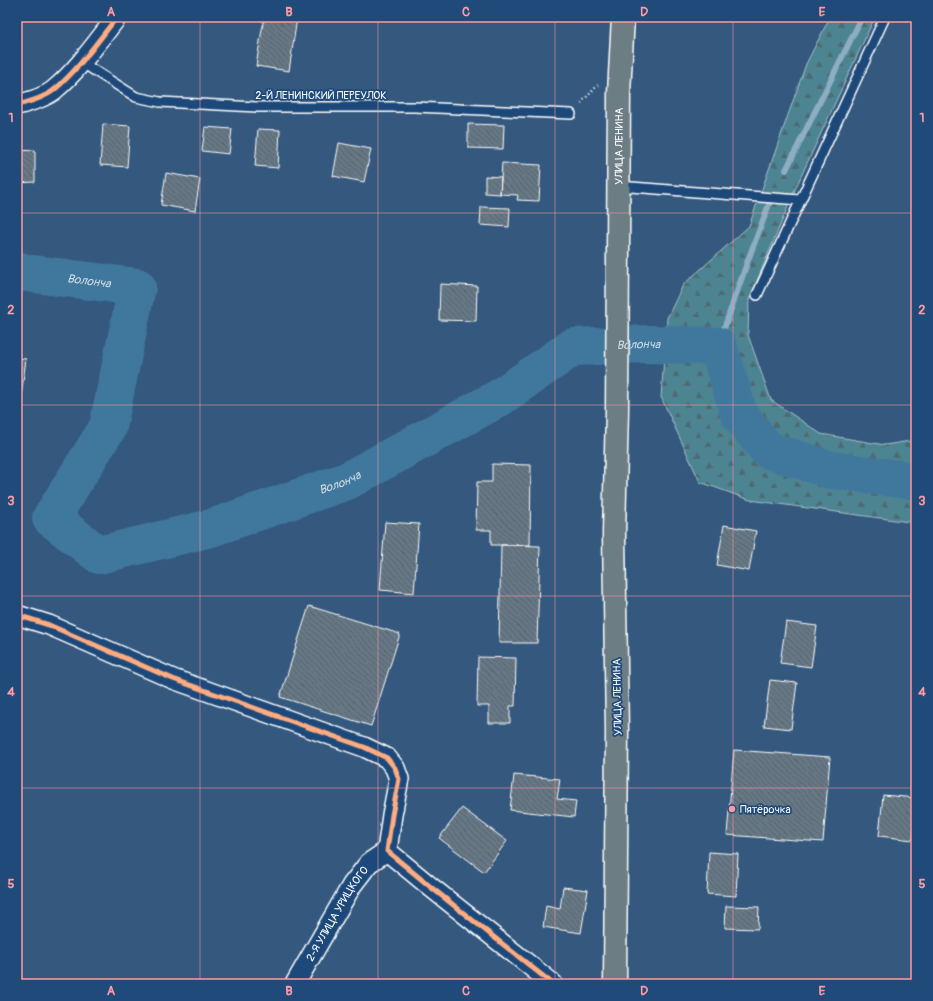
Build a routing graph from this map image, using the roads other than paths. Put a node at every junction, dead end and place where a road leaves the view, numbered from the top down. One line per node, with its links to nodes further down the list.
1 (117, 17): 4 (street)
2 (623, 17): 7 (main road, УЛИЦА ЛЕНИНА)
3 (885, 17): 8 (lane)
4 (81, 62): 5 (street); 6 (lane, 2-Й ЛЕНИНСКИЙ ПЕРЕУЛОК)
5 (17, 105)
6 (571, 114)
7 (618, 186): 8 (lane); 14 (main road, УЛИЦА ЛЕНИНА)
8 (800, 200): 9 (lane)
9 (757, 295)
10 (17, 615): 11 (street)
11 (387, 851): 12 (street, 2-Я УЛИЦА УРИЦКОГО); 13 (street)
12 (295, 984)
13 (553, 984)
14 (615, 984)

